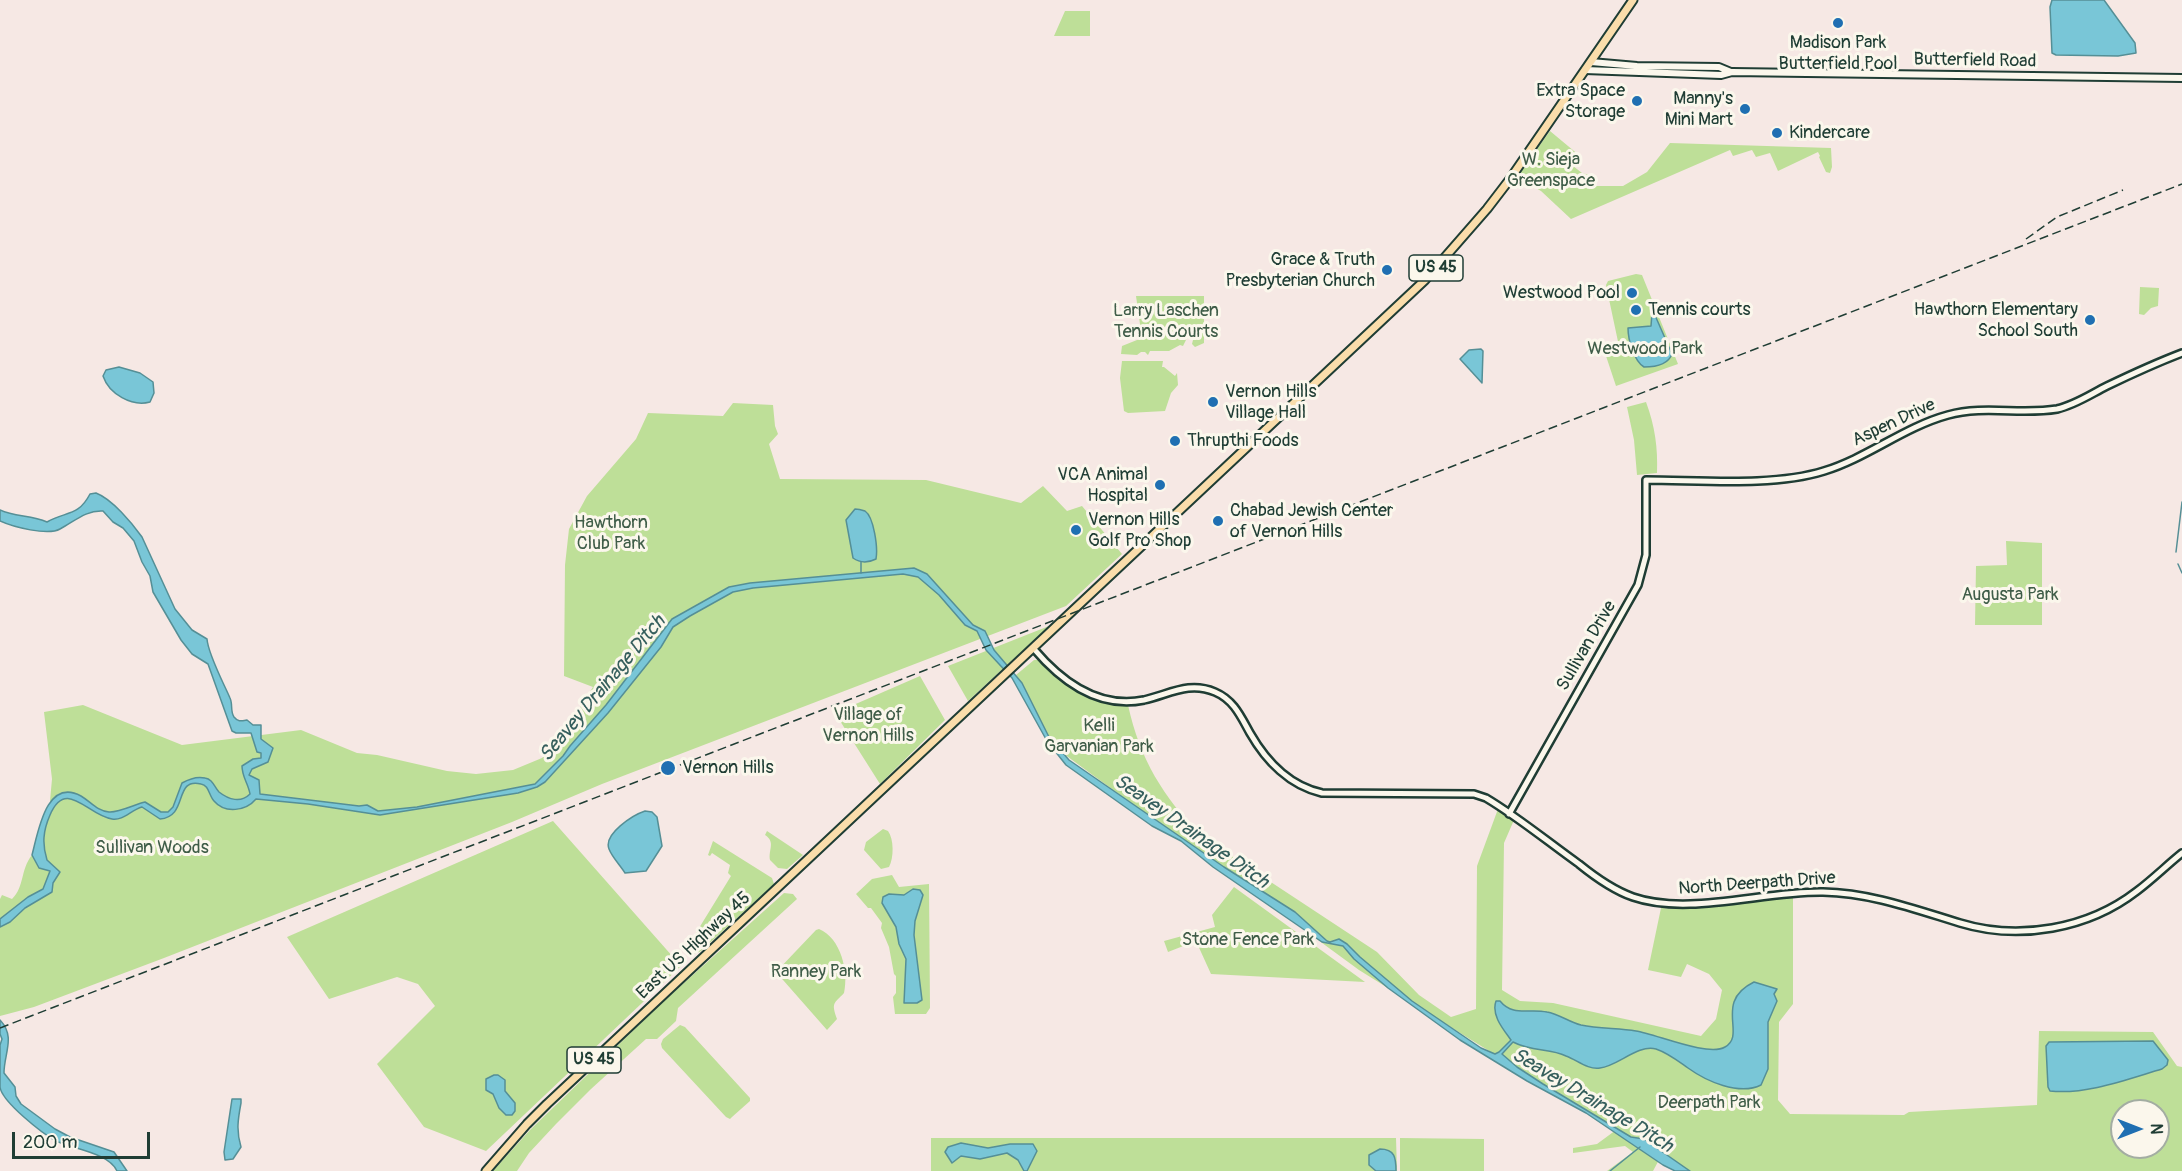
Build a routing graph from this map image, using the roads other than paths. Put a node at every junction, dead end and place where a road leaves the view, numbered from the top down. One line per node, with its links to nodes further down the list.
1 (1633, 0): 2 (main road, US 45)
2 (1591, 62): 3 (main road, US 45); 4 (main road, Butterfield Road)
3 (1585, 70): 4 (main road, Butterfield Road); 8 (main road, US 45)
4 (1732, 72): 5 (main road, Butterfield Road)
5 (2182, 78)
6 (2182, 353): 7 (street, Aspen Drive)
7 (1646, 480): 9 (street, Sullivan Drive)
8 (1034, 649): 9 (street, North Deerpath Drive); 11 (main road, East US Highway 45 / US 45)
9 (1509, 814): 10 (street, North Deerpath Drive)
10 (2182, 853)
11 (486, 1171)

